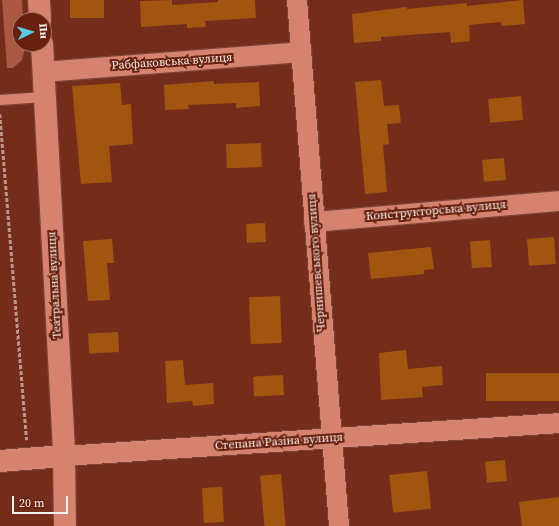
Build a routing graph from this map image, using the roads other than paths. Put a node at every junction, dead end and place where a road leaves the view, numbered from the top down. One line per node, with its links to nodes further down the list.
1 (39, 0): 3 (street)
2 (297, 0): 5 (street, Чернишевського вулиця)
3 (40, 12)
4 (42, 52): 6 (street, Театральна вулиця)
5 (301, 52): 6 (street, Рабфаковська вулиця); 10 (street, Чернишевського вулиця)
6 (43, 72): 7 (street, Театральна вулиця)
7 (45, 97): 8 (lane); 13 (street, Театральна вулиця)
8 (0, 100)
9 (559, 201): 10 (street, Конструкторська вулиця)
10 (314, 222): 12 (street, Чернишевського вулиця)
11 (559, 423): 12 (street, Степана Разіна вулиця)
12 (331, 438): 13 (street, Степана Разіна вулиця); 16 (street, Чернишевського вулиця)
13 (64, 456): 14 (street, Степана Разіна вулиця); 15 (street, Театральна вулиця)
14 (0, 461)
15 (65, 526)
16 (339, 526)

